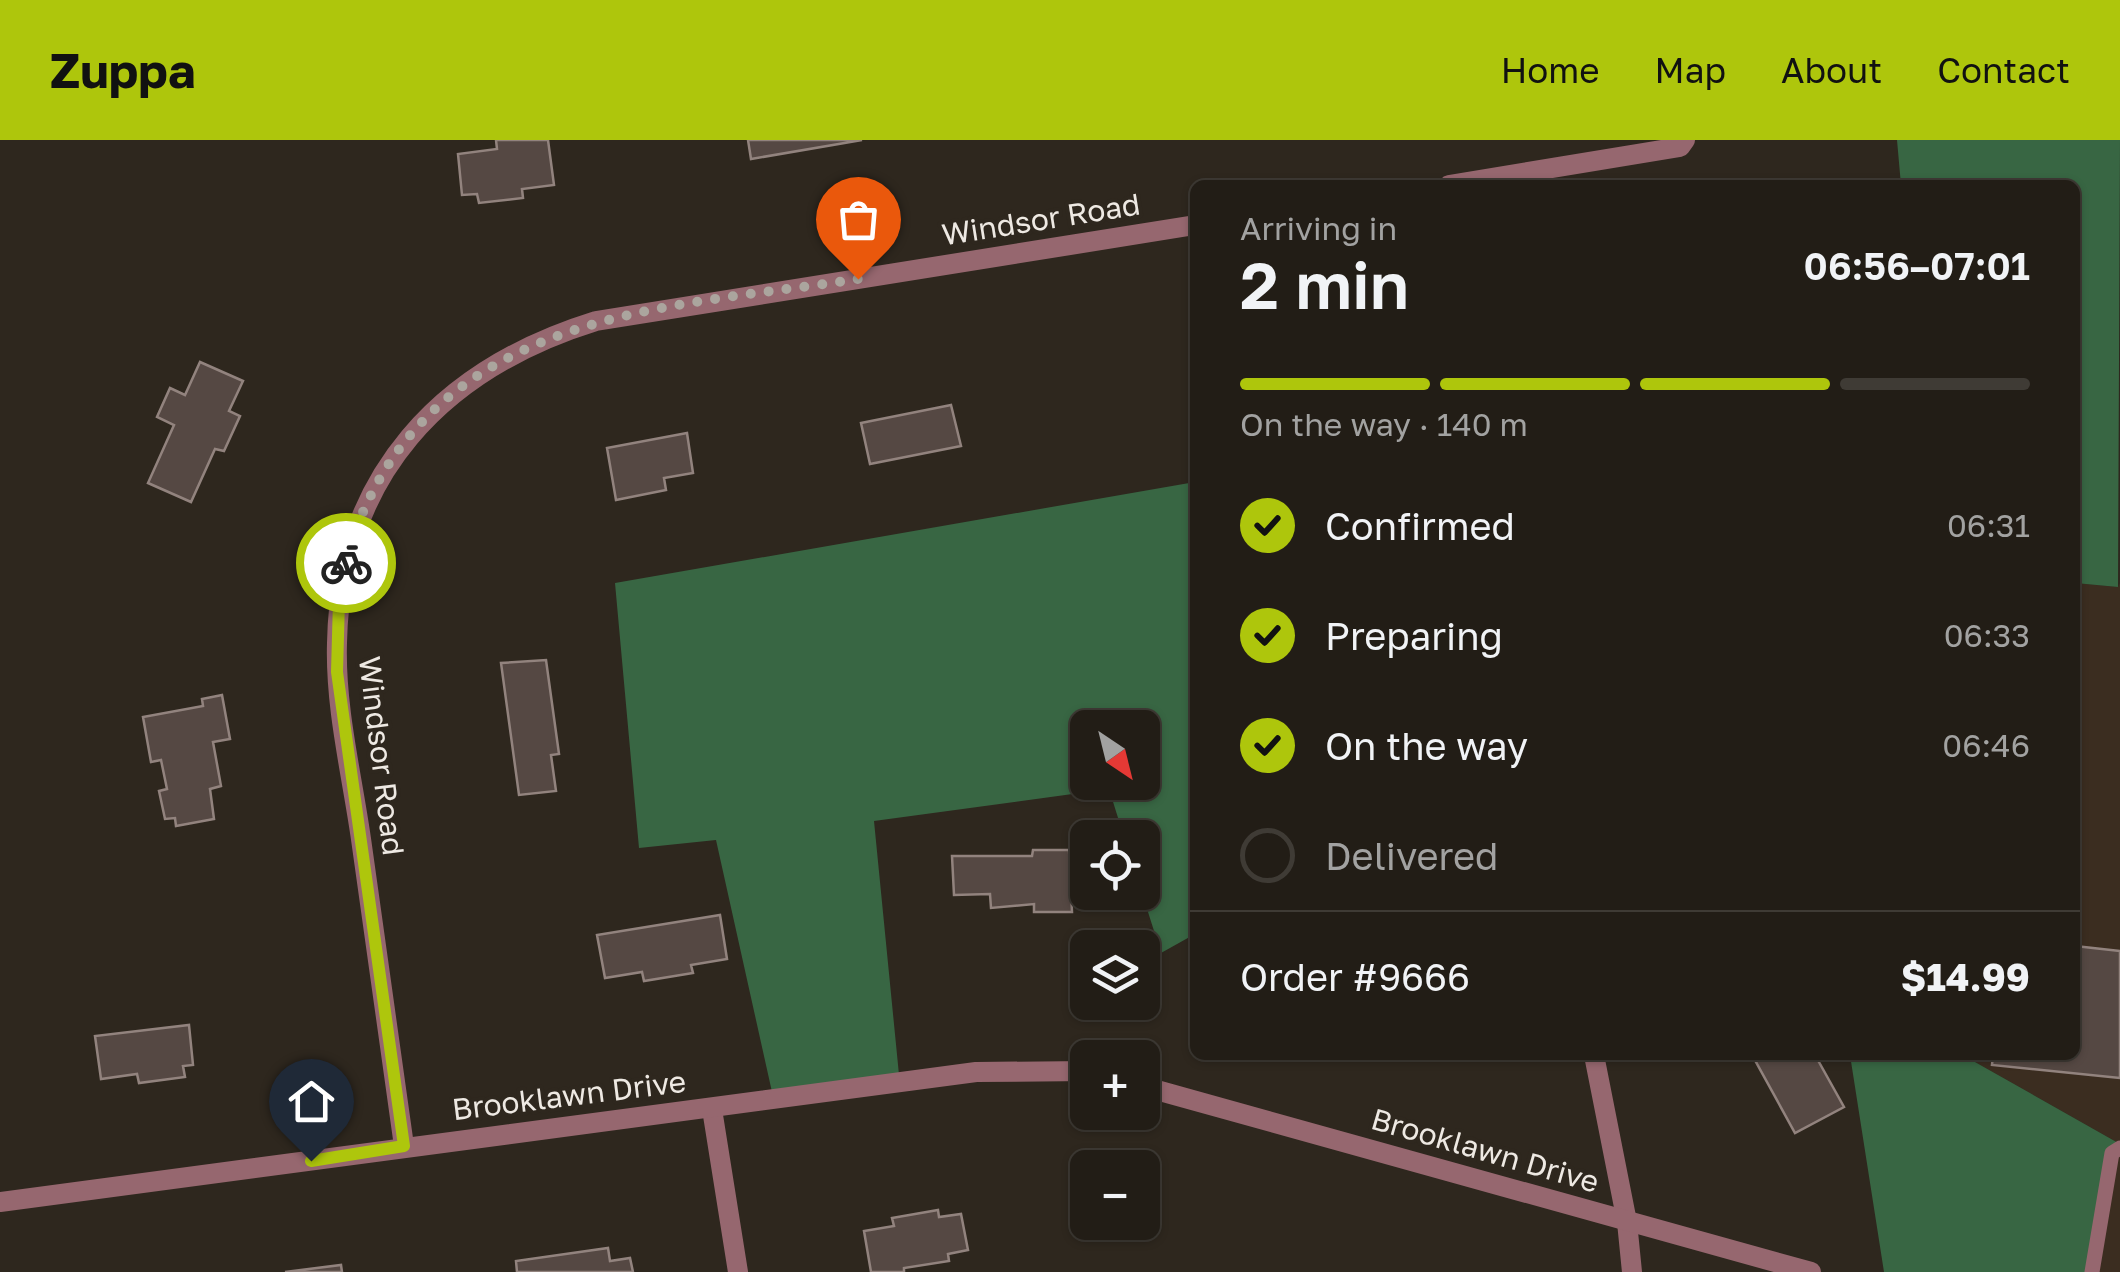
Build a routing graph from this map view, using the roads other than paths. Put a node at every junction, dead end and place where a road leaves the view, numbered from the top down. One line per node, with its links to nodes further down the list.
1 (1685, 140): 2 (street)
2 (1480, 180)
3 (1190, 227): 8 (street, Windsor Road)
4 (1595, 1060): 11 (street)
5 (1070, 1071): 7 (street, Brooklawn Drive)
6 (1160, 1091): 11 (street, Brooklawn Drive)
7 (712, 1109): 8 (street, Brooklawn Drive); 14 (street)
8 (404, 1146): 10 (street, Brooklawn Drive)
9 (2120, 1148): 12 (lane)
10 (0, 1202)
11 (1627, 1222): 15 (street); 16 (street, Brooklawn Drive)
12 (2100, 1227): 13 (lane); 17 (lane)
13 (2120, 1229)
14 (738, 1272)
15 (1632, 1272)
16 (1811, 1272)
17 (2092, 1272)

